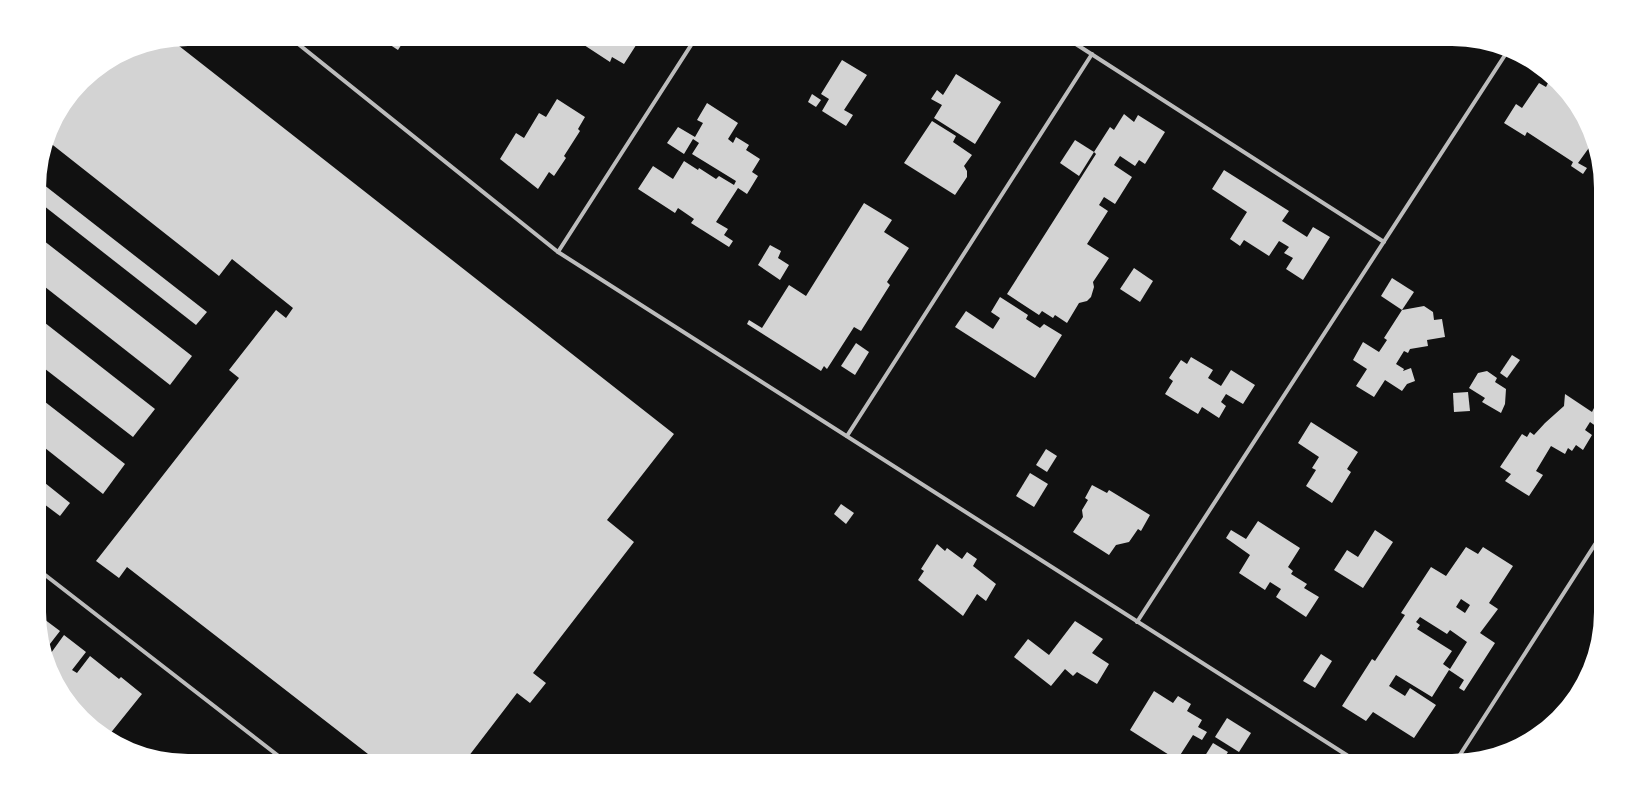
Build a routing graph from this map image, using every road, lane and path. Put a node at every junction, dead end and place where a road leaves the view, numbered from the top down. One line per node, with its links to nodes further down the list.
1 (301, 46): 7 (street)
2 (690, 46): 7 (street)
3 (1079, 46): 4 (street)
4 (1092, 54): 6 (street); 8 (street)
5 (1504, 56): 6 (street)
6 (1384, 242): 11 (street)
7 (558, 252): 8 (street)
8 (847, 436): 11 (street)
9 (1594, 546): 14 (street)
10 (46, 575): 12 (street)
11 (1138, 622): 13 (street)
12 (277, 754)
13 (1345, 754)
14 (1460, 754)

